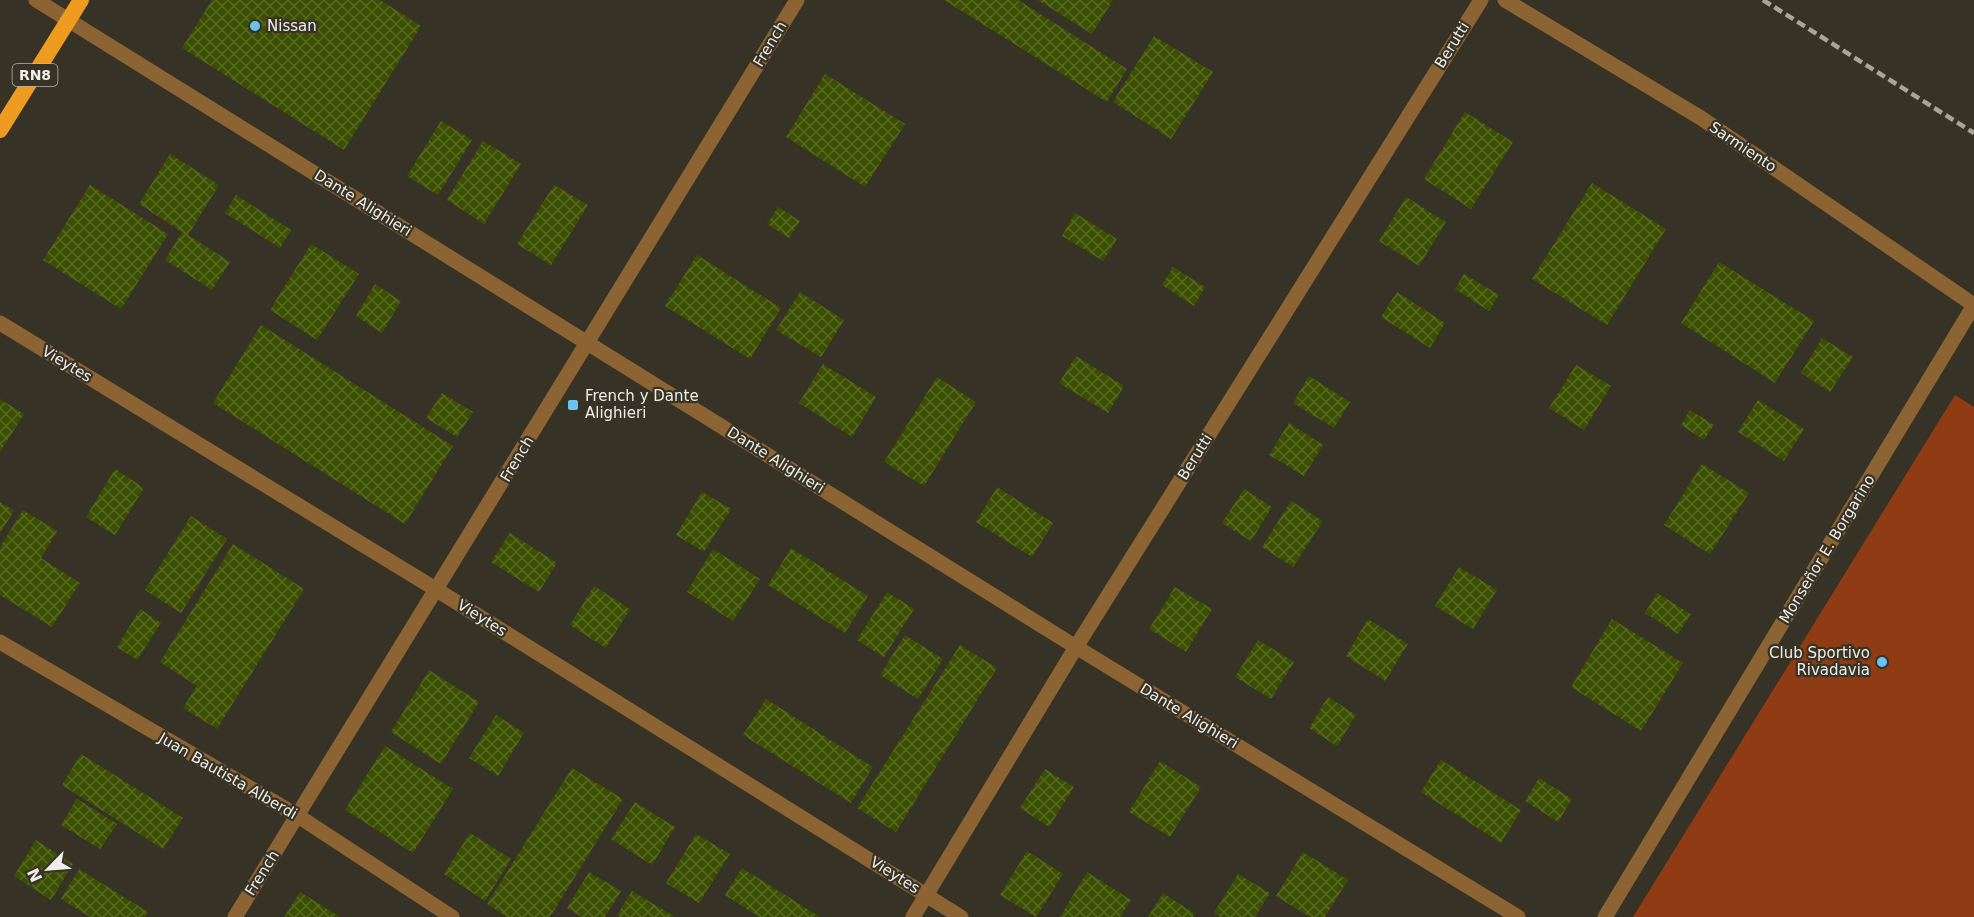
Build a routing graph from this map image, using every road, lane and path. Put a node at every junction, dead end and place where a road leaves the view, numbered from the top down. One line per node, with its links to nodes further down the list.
1 (36, 0): 6 (street, Dante Alighieri)
2 (81, 0): 6 (highway, RN8)
3 (797, 0): 10 (street, French)
4 (1481, 0): 13 (street, Berutti)
5 (1505, 0): 8 (street, Sarmiento)
6 (68, 20): 7 (highway, RN8); 10 (street, Dante Alighieri)
7 (0, 130)
8 (1974, 305): 21 (street, Monseñor E. Borgarino)
9 (0, 323): 11 (street, Vieytes)
10 (588, 343): 11 (street, French); 13 (street, Dante Alighieri)
11 (437, 590): 14 (street, French); 15 (street, Vieytes)
12 (0, 642): 14 (street, Juan Bautista Alberdi)
13 (1076, 647): 15 (street, Berutti); 20 (street, Dante Alighieri)
14 (298, 816): 16 (street, French); 17 (street, Juan Bautista Alberdi)
15 (926, 894): 18 (street, Berutti); 19 (street, Vieytes)
16 (235, 917)
17 (452, 917)
18 (913, 917)
19 (961, 917)
20 (1518, 917)
21 (1605, 917)

